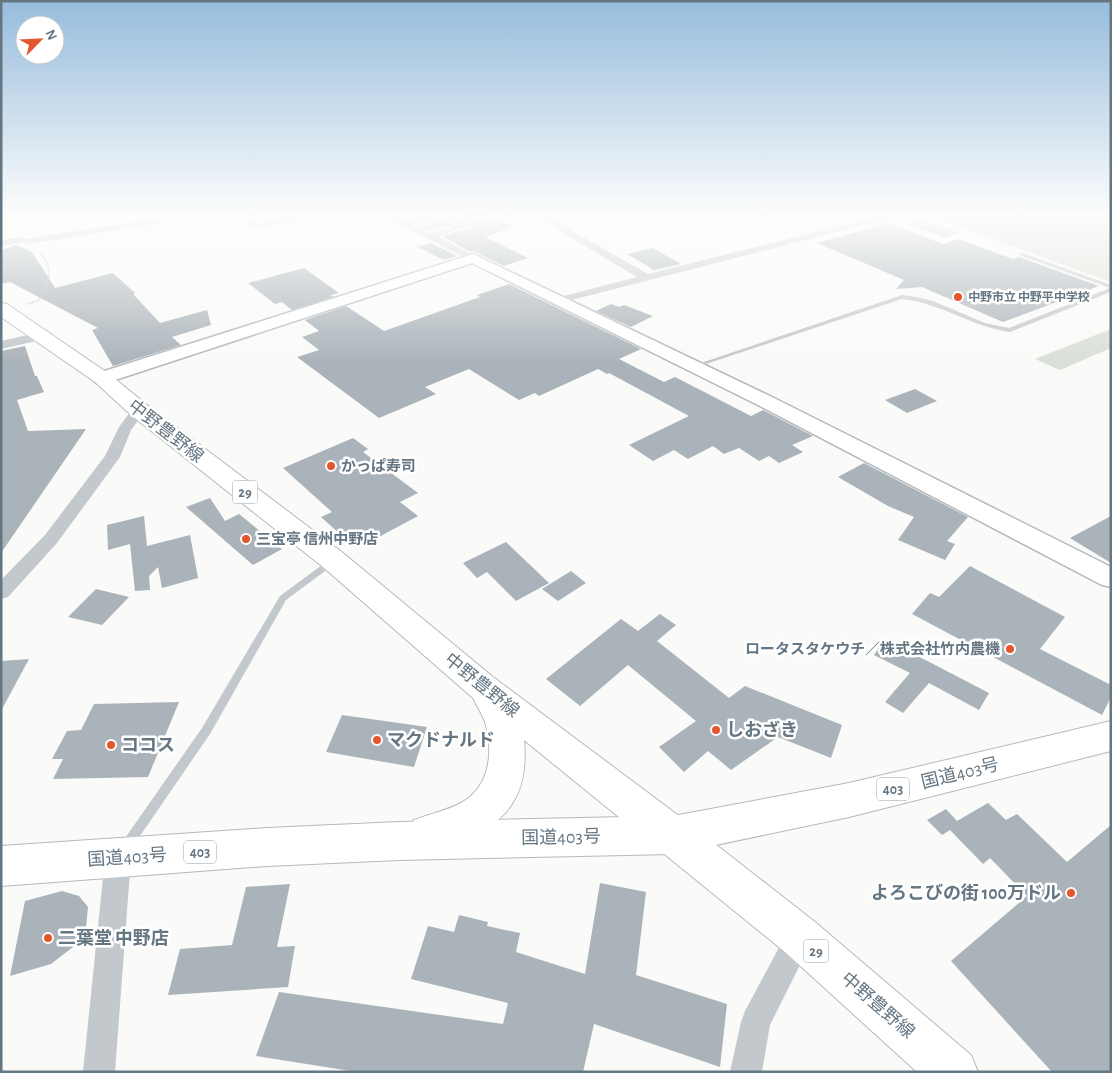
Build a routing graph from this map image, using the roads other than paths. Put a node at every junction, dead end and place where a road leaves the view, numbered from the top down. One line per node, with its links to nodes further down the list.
1 (455, 264): 13 (street)
2 (486, 264): 8 (street)
3 (623, 264): 6 (street)
4 (692, 264): 6 (street)
5 (1048, 264): 7 (lane)
6 (644, 276): 8 (street)
7 (1111, 288): 12 (lane)
8 (560, 300): 12 (street)
9 (3, 311): 10 (main road, 中野豊野線 / 29)
10 (41, 336): 11 (street); 13 (main road, 中野豊野線 / 29)
11 (1, 345)
12 (694, 366): 16 (street)
13 (102, 378): 14 (main road, 中野豊野線 / 29)
14 (139, 410): 15 (main road, 中野豊野線 / 29); 17 (street)
15 (334, 560): 18 (main road, 中野豊野線 / 29); 22 (lane)
16 (1111, 578)
17 (1, 592)
18 (481, 686): 20 (main road, 中野豊野線 / 29); 21 (main road)
19 (1111, 736): 20 (main road, 国道403号 / 403)
20 (673, 835): 21 (main road, 国道403号 / 403); 24 (main road, 中野豊野線 / 29)
21 (399, 841): 22 (main road, 国道403号 / 403)
22 (118, 858): 23 (main road, 国道403号 / 403); 25 (street)
23 (1, 866)
24 (800, 937): 26 (street); 27 (main road, 中野豊野線 / 29)
25 (99, 1072)
26 (746, 1072)
27 (954, 1072)

